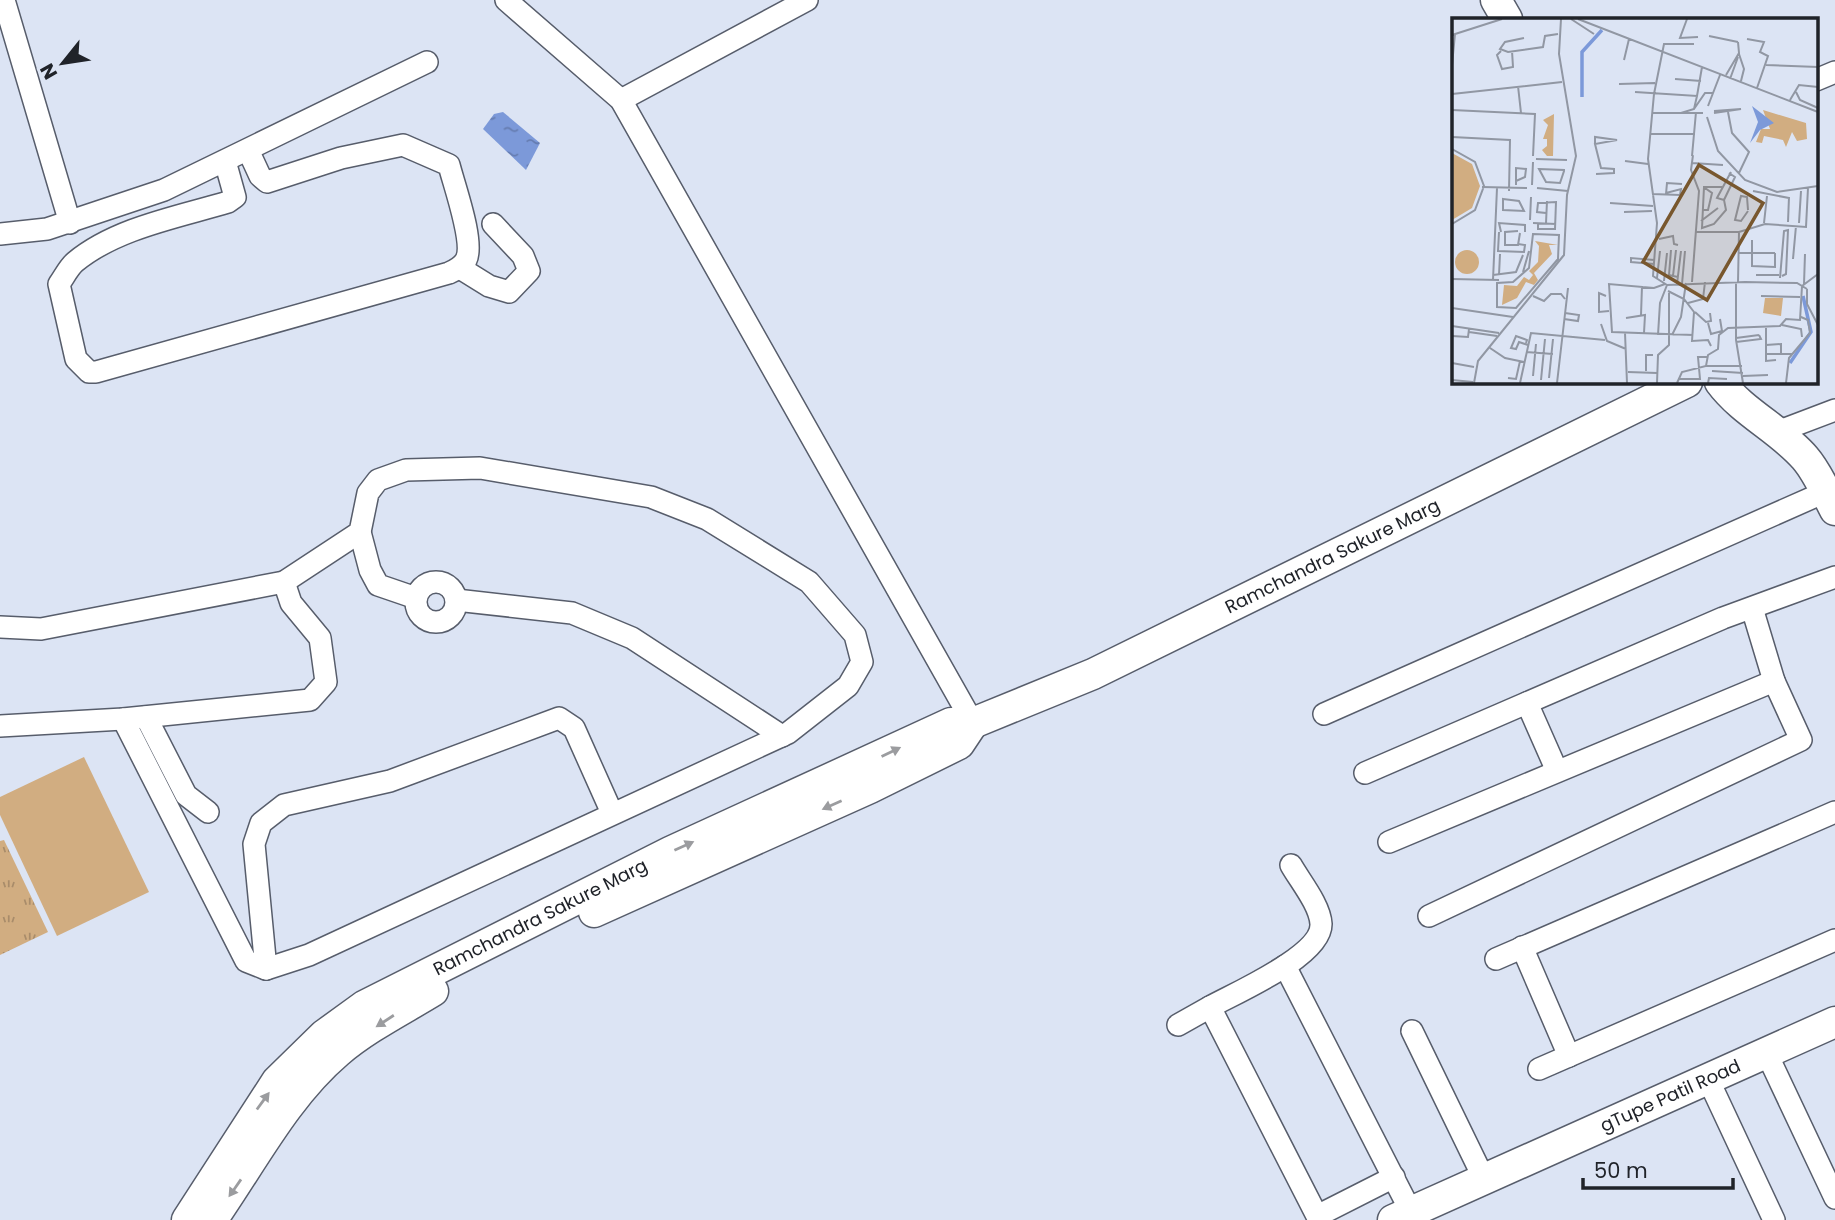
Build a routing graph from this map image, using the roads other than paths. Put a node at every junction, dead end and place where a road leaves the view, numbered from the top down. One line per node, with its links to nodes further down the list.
1 (4, 0): 12 (street)
2 (506, 0): 9 (street)
3 (807, 0): 9 (street)
4 (1496, 0): 5 (street)
5 (1506, 18)
6 (427, 62): 10 (street)
7 (1835, 72): 8 (street)
8 (1818, 79)
9 (621, 100): 33 (street)
10 (248, 150): 11 (street); 15 (street)
11 (225, 161): 12 (street); 15 (street)
12 (70, 223): 14 (street)
13 (493, 224): 15 (street)
14 (0, 234)
15 (460, 268)
16 (1684, 383): 33 (street, Ramchandra Sakure Marg)
17 (1721, 383): 19 (street)
18 (1835, 410): 19 (street)
19 (1777, 432): 20 (street)
20 (1830, 501): 30 (street)
21 (360, 532): 23 (street); 24 (street); 35 (street)
22 (1835, 577): 26 (street)
23 (284, 582): 27 (street); 31 (street)
24 (416, 598): 25 (street); 25 (street)
25 (456, 600): 35 (street)
26 (1752, 608): 28 (street); 29 (street)
27 (0, 627)
28 (1774, 681): 36 (street); 43 (street)
29 (1527, 703): 36 (street); 37 (street)
30 (1324, 715)
31 (146, 717): 32 (street); 38 (street)
32 (123, 719): 34 (street); 48 (street)
33 (973, 723): 57 (street, Ramchandra Sakure Marg)
34 (0, 726)
35 (782, 736): 40 (street)
36 (1557, 771): 41 (street)
37 (1365, 774)
38 (208, 812)
39 (1835, 812): 45 (street)
40 (612, 813): 48 (street); 48 (street)
41 (1389, 842)
42 (1291, 865): 47 (street)
43 (1429, 916)
44 (1835, 940): 53 (street)
45 (1522, 947): 46 (street); 53 (street)
46 (1496, 959)
47 (1285, 966): 49 (street); 58 (street)
48 (266, 969)
49 (1210, 1007): 51 (street); 58 (street)
50 (1835, 1023): 54 (street, gTupe Patil Road)
51 (1178, 1025)
52 (1412, 1031): 59 (street)
53 (1569, 1056): 55 (street)
54 (1769, 1060): 56 (street, gTupe Patil Road); 60 (street)
55 (1539, 1069)
56 (1713, 1090): 59 (street, gTupe Patil Road); 64 (street)
57 (248, 1147): 62 (street, Ramchandra Sakure Marg); 63 (street, Ramchandra Sakure Marg, one-way to 63)
58 (1394, 1177): 61 (street)
59 (1484, 1179): 61 (street, gTupe Patil Road)
60 (1835, 1198)
61 (1402, 1216)
62 (187, 1220)
63 (212, 1220)
64 (1774, 1220)

